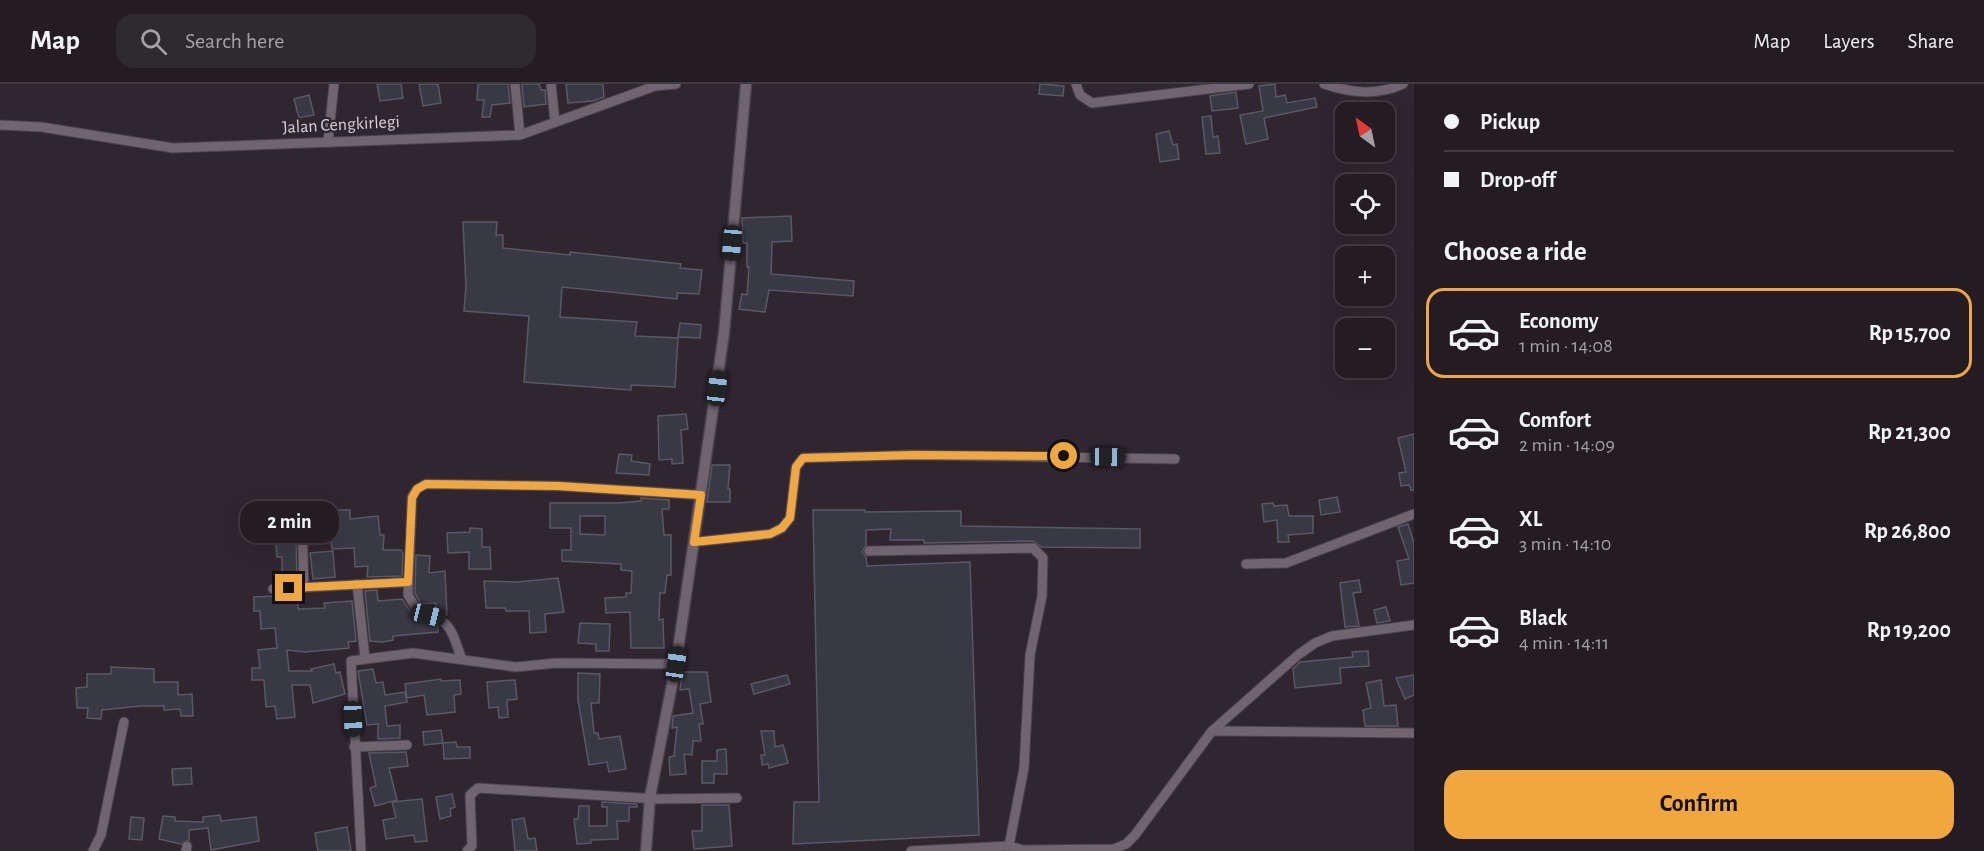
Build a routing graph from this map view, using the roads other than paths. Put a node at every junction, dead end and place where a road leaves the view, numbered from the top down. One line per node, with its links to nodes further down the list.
1 (334, 84): 13 (street)
2 (515, 84): 12 (street)
3 (551, 84): 10 (street)
4 (676, 84): 10 (street, Jalan Cengkirlegi)
5 (746, 84): 15 (street)
6 (1076, 84): 7 (street)
7 (1249, 84)
8 (1324, 84): 9 (street)
9 (1403, 84)
10 (555, 122): 12 (street, Jalan Cengkirlegi)
11 (0, 125): 13 (street, Jalan Cengkirlegi)
12 (520, 135): 13 (street, Jalan Cengkirlegi)
13 (328, 142)
14 (1175, 459): 18 (street)
15 (701, 495): 18 (street); 21 (street)
16 (1414, 514): 20 (street)
17 (302, 521): 23 (street)
18 (694, 542): 28 (street)
19 (869, 551): 36 (street)
20 (1246, 564)
21 (408, 582): 22 (street); 26 (street)
22 (357, 584): 23 (street); 27 (street)
23 (304, 587): 24 (street)
24 (273, 589)
25 (1414, 625): 30 (street)
26 (461, 657): 27 (street); 28 (street)
27 (365, 658): 33 (street)
28 (676, 664): 34 (street)
29 (124, 722): 37 (street)
30 (1212, 731): 31 (street); 36 (street)
31 (1414, 733)
32 (407, 745): 33 (street)
33 (354, 747): 38 (street)
34 (650, 797): 35 (street); 39 (street); 40 (street)
35 (737, 798)
36 (1009, 846): 41 (street)
37 (93, 851)
38 (361, 851)
39 (467, 851)
40 (646, 851)
41 (911, 851)

